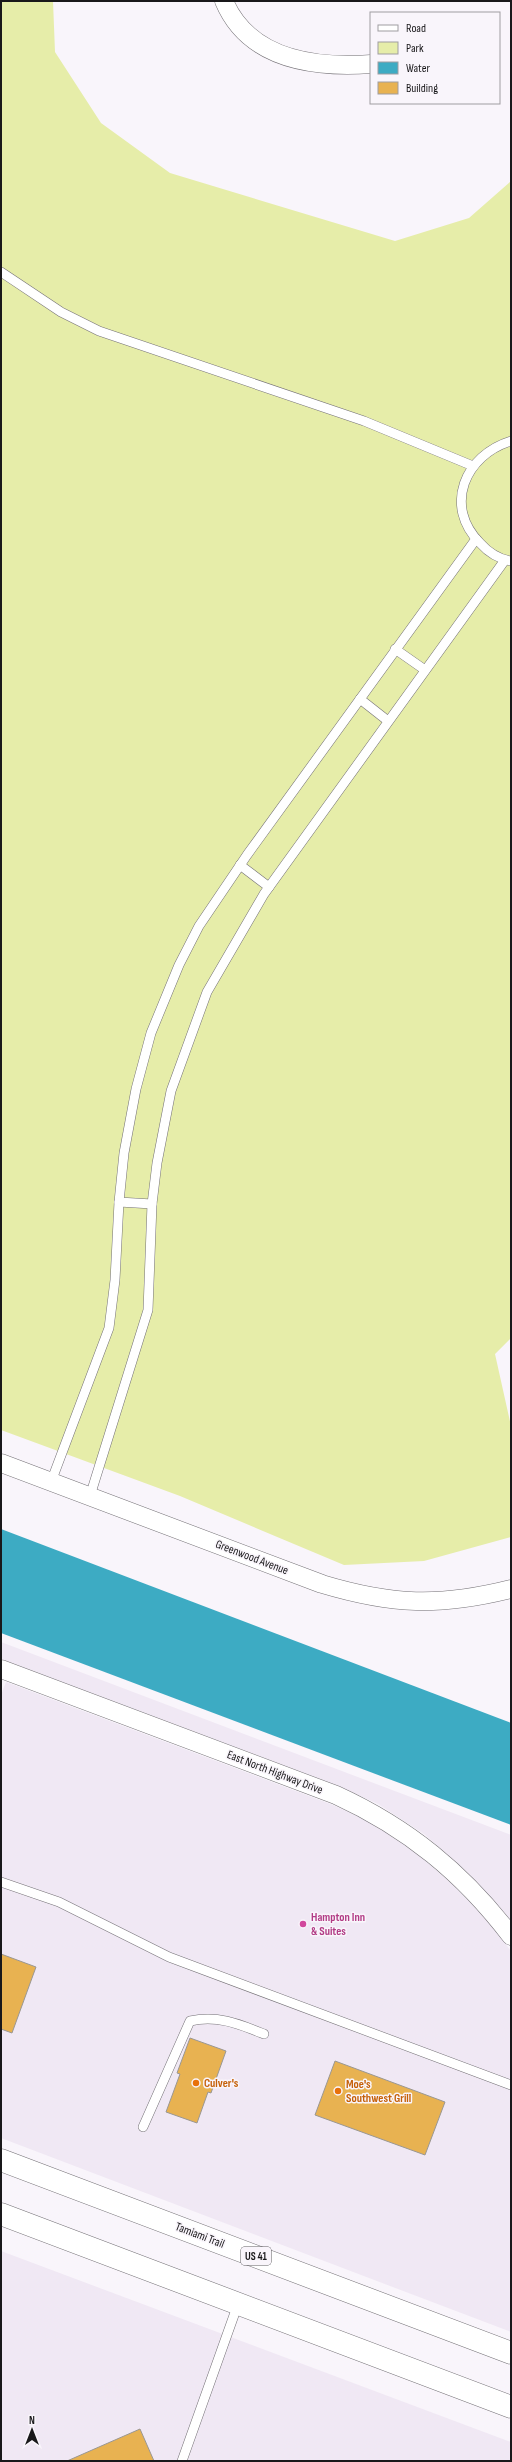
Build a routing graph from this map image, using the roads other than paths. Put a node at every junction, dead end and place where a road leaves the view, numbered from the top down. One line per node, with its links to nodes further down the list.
1 (224, 1): 2 (street)
2 (370, 64)
3 (1, 272): 5 (lane)
4 (511, 441): 5 (lane)
5 (473, 466): 6 (lane)
6 (476, 539): 7 (lane); 8 (lane)
7 (508, 560): 9 (lane)
8 (395, 649): 9 (lane); 10 (lane)
9 (425, 670): 11 (lane)
10 (360, 699): 11 (lane); 12 (lane)
11 (388, 721): 13 (lane)
12 (240, 865): 13 (lane); 14 (lane)
13 (269, 887): 15 (lane)
14 (119, 1202): 15 (lane); 17 (lane)
15 (152, 1204): 18 (lane)
16 (1, 1463): 17 (street, Greenwood Avenue)
17 (52, 1482): 18 (street, Greenwood Avenue)
18 (90, 1496): 19 (street, Greenwood Avenue)
19 (511, 1589)
20 (1, 1670): 22 (street, East North Highway Drive)
21 (1, 1882): 24 (lane)
22 (511, 1936)
23 (264, 2034): 25 (lane)
24 (511, 2085)
25 (143, 2127)
26 (1, 2160): 29 (main road, Tamiami Trail / US 41)
27 (1, 2214): 28 (main road)
28 (238, 2304): 30 (main road); 31 (lane)
29 (511, 2353)
30 (511, 2407)
31 (182, 2461)

